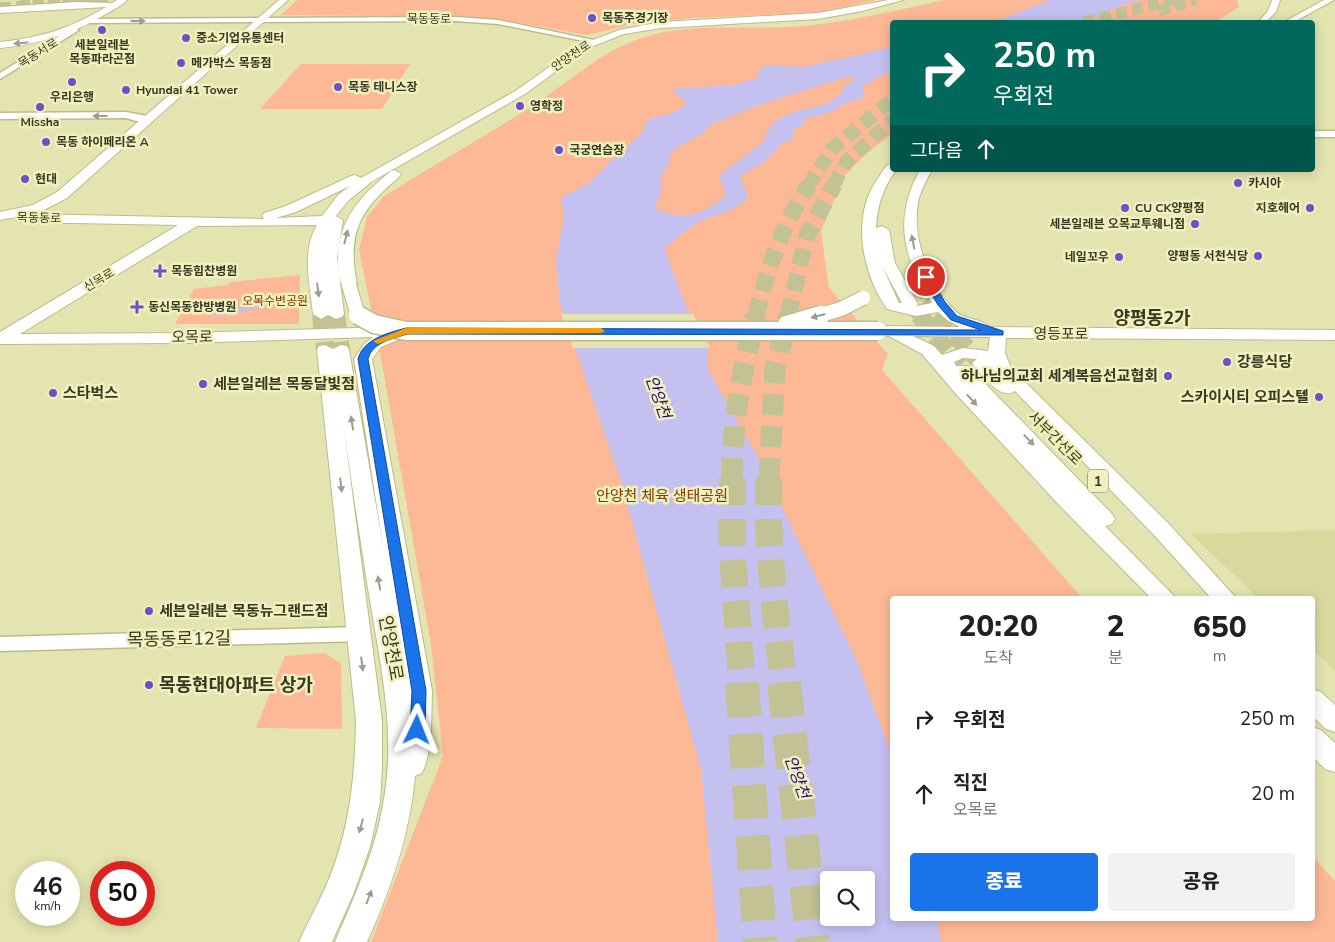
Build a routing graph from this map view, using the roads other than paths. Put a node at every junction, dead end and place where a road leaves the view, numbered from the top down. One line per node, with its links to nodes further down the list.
1 (52, 0): 8 (main road)
2 (123, 0): 9 (main road, 목동서로)
3 (284, 0): 13 (main road, 목동동로)
4 (898, 0): 20 (main road, 안양천로)
5 (1266, 0): 14 (main road)
6 (1276, 0): 15 (main road)
7 (1330, 0): 17 (main road)
8 (31, 2): 10 (main road); 11 (main road)
9 (113, 6): 11 (main road); 18 (main road, 목동서로)
10 (0, 7): 11 (main road)
11 (21, 7)
12 (1283, 13): 16 (main road)
13 (263, 20): 18 (street, one-way to 13); 20 (street, 목동동로); 24 (main road, 목동동로)
14 (1264, 20)
15 (1265, 20)
16 (1278, 20)
17 (1292, 20)
18 (89, 21): 19 (main road, 목동서로)
19 (75, 30): 21 (main road, 목동서로, one-way to 21); 22 (street, 목동서로)
20 (594, 41): 25 (main road, 안양천로)
21 (0, 45)
22 (0, 77)
23 (0, 116): 24 (street, one-way to 23)
24 (147, 121): 33 (main road, 목동동로)
25 (466, 124): 28 (main road, 안양천로); 44 (main road, one-way to 25, bridge)
26 (1315, 134): 27 (street)
27 (1335, 134)
28 (414, 154): 37 (main road, 목동동로); 38 (main road, 안양천로)
29 (890, 170): 39 (main road)
30 (899, 172): 41 (main road)
31 (914, 172): 40 (main road)
32 (925, 172): 40 (main road, one-way to 32)
33 (62, 195): 34 (main road, 목동동로); 35 (main road, 목동동로)
34 (0, 217): 35 (main road, 목동동로)
35 (78, 219): 36 (main road, 목동동로)
36 (197, 220): 37 (main road, 목동동로); 49 (main road, 신목로)
37 (220, 220): 38 (main road, 목동동로)
38 (332, 220): 42 (main road, 안양천로, one-way to 42); 43 (main road, 안양천로)
39 (874, 266): 40 (main road); 45 (main road, one-way to 45, bridge)
40 (933, 302): 47 (main road)
41 (910, 304)
42 (321, 314)
43 (336, 314)
44 (406, 331): 45 (main road, bridge); 49 (main road, 오목로, bridge); 63 (main road)
45 (768, 331): 46 (main road, 영등포로, bridge)
46 (883, 332): 47 (main road, 영등포로); 51 (main road)
47 (1000, 333): 48 (main road, 영등포로); 52 (main road)
48 (1335, 335)
49 (0, 339)
50 (981, 363): 55 (main road, 서부간선로 / 1)
51 (955, 371): 52 (main road); 53 (main road, one-way to 53); 54 (main road, 서부간선로 / 1, one-way to 54)
52 (1005, 371): 56 (main road)
53 (1163, 596)
54 (1177, 596)
55 (1211, 596)
56 (1223, 596)
57 (358, 634): 58 (street, 목동동로12길); 63 (main road, 안양천로, one-way to 57); 64 (main road, 안양천로, one-way to 64)
58 (0, 644)
59 (1315, 701): 60 (main road)
60 (1335, 721)
61 (1315, 741): 62 (main road)
62 (1335, 761)
63 (394, 822): 65 (main road, 안양천로, one-way to 63)
64 (315, 942)
65 (351, 942)

